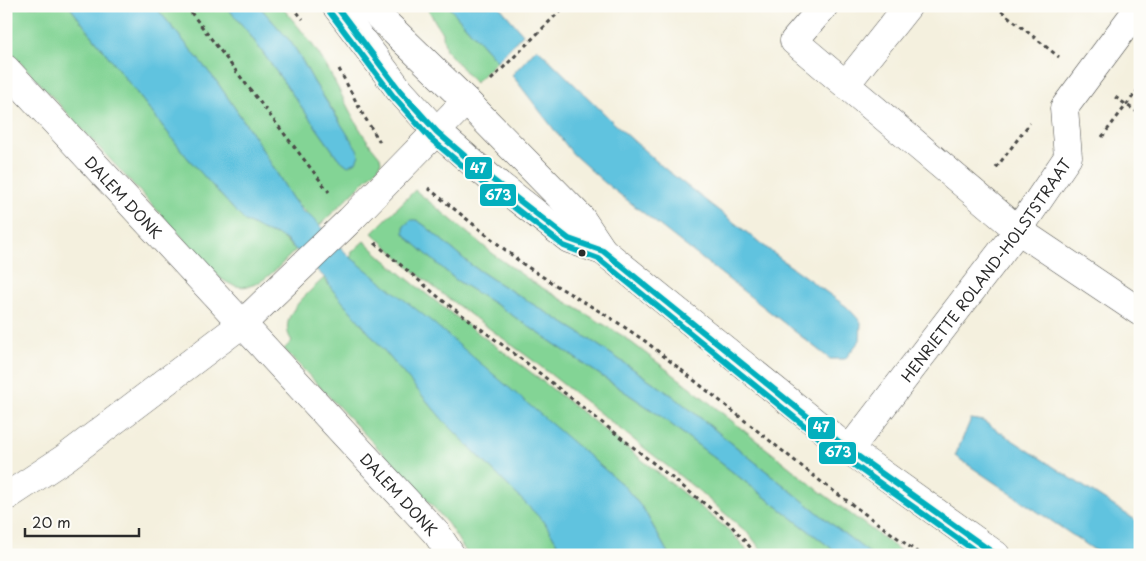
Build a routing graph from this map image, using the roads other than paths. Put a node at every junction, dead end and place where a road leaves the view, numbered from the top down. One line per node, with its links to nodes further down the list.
1 (336, 6): 9 (street)
2 (368, 6): 8 (street)
3 (824, 6): 7 (street)
4 (908, 6): 7 (street)
5 (1140, 6): 10 (street, HENRIETTE ROLAND-HOLSTSTRAAT)
6 (6, 69): 13 (street, DALEM DONK)
7 (846, 84): 10 (street)
8 (476, 94): 9 (street); 11 (street)
9 (437, 132): 11 (street); 13 (street)
10 (1018, 230): 12 (street); 14 (street, HENRIETTE ROLAND-HOLSTSTRAAT)
11 (603, 251): 14 (street)
12 (1140, 312)
13 (242, 324): 15 (street); 16 (street, DALEM DONK)
14 (849, 450): 17 (street)
15 (6, 497)
16 (451, 555)
17 (996, 555)

